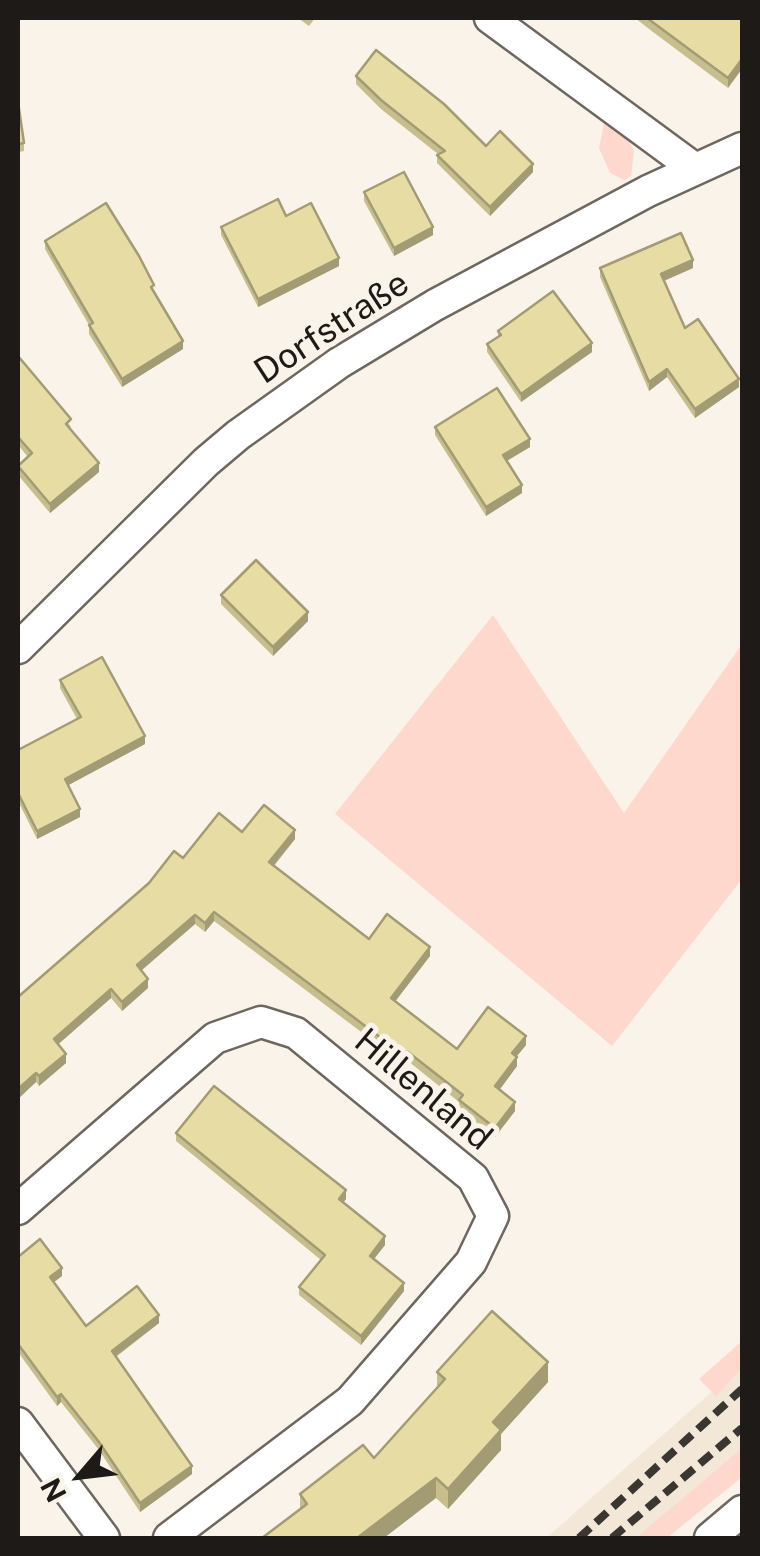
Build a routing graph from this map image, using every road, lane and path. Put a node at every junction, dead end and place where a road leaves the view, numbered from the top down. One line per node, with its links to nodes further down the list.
1 (490, 18): 3 (street)
2 (742, 148): 3 (street, Dorfstraße)
3 (694, 168): 4 (street, Dorfstraße)
4 (18, 648)
5 (18, 1208): 9 (street, Hillenland)
6 (18, 1423): 8 (street)
7 (742, 1512): 10 (street)
8 (104, 1538)
9 (169, 1538)
10 (710, 1538)

